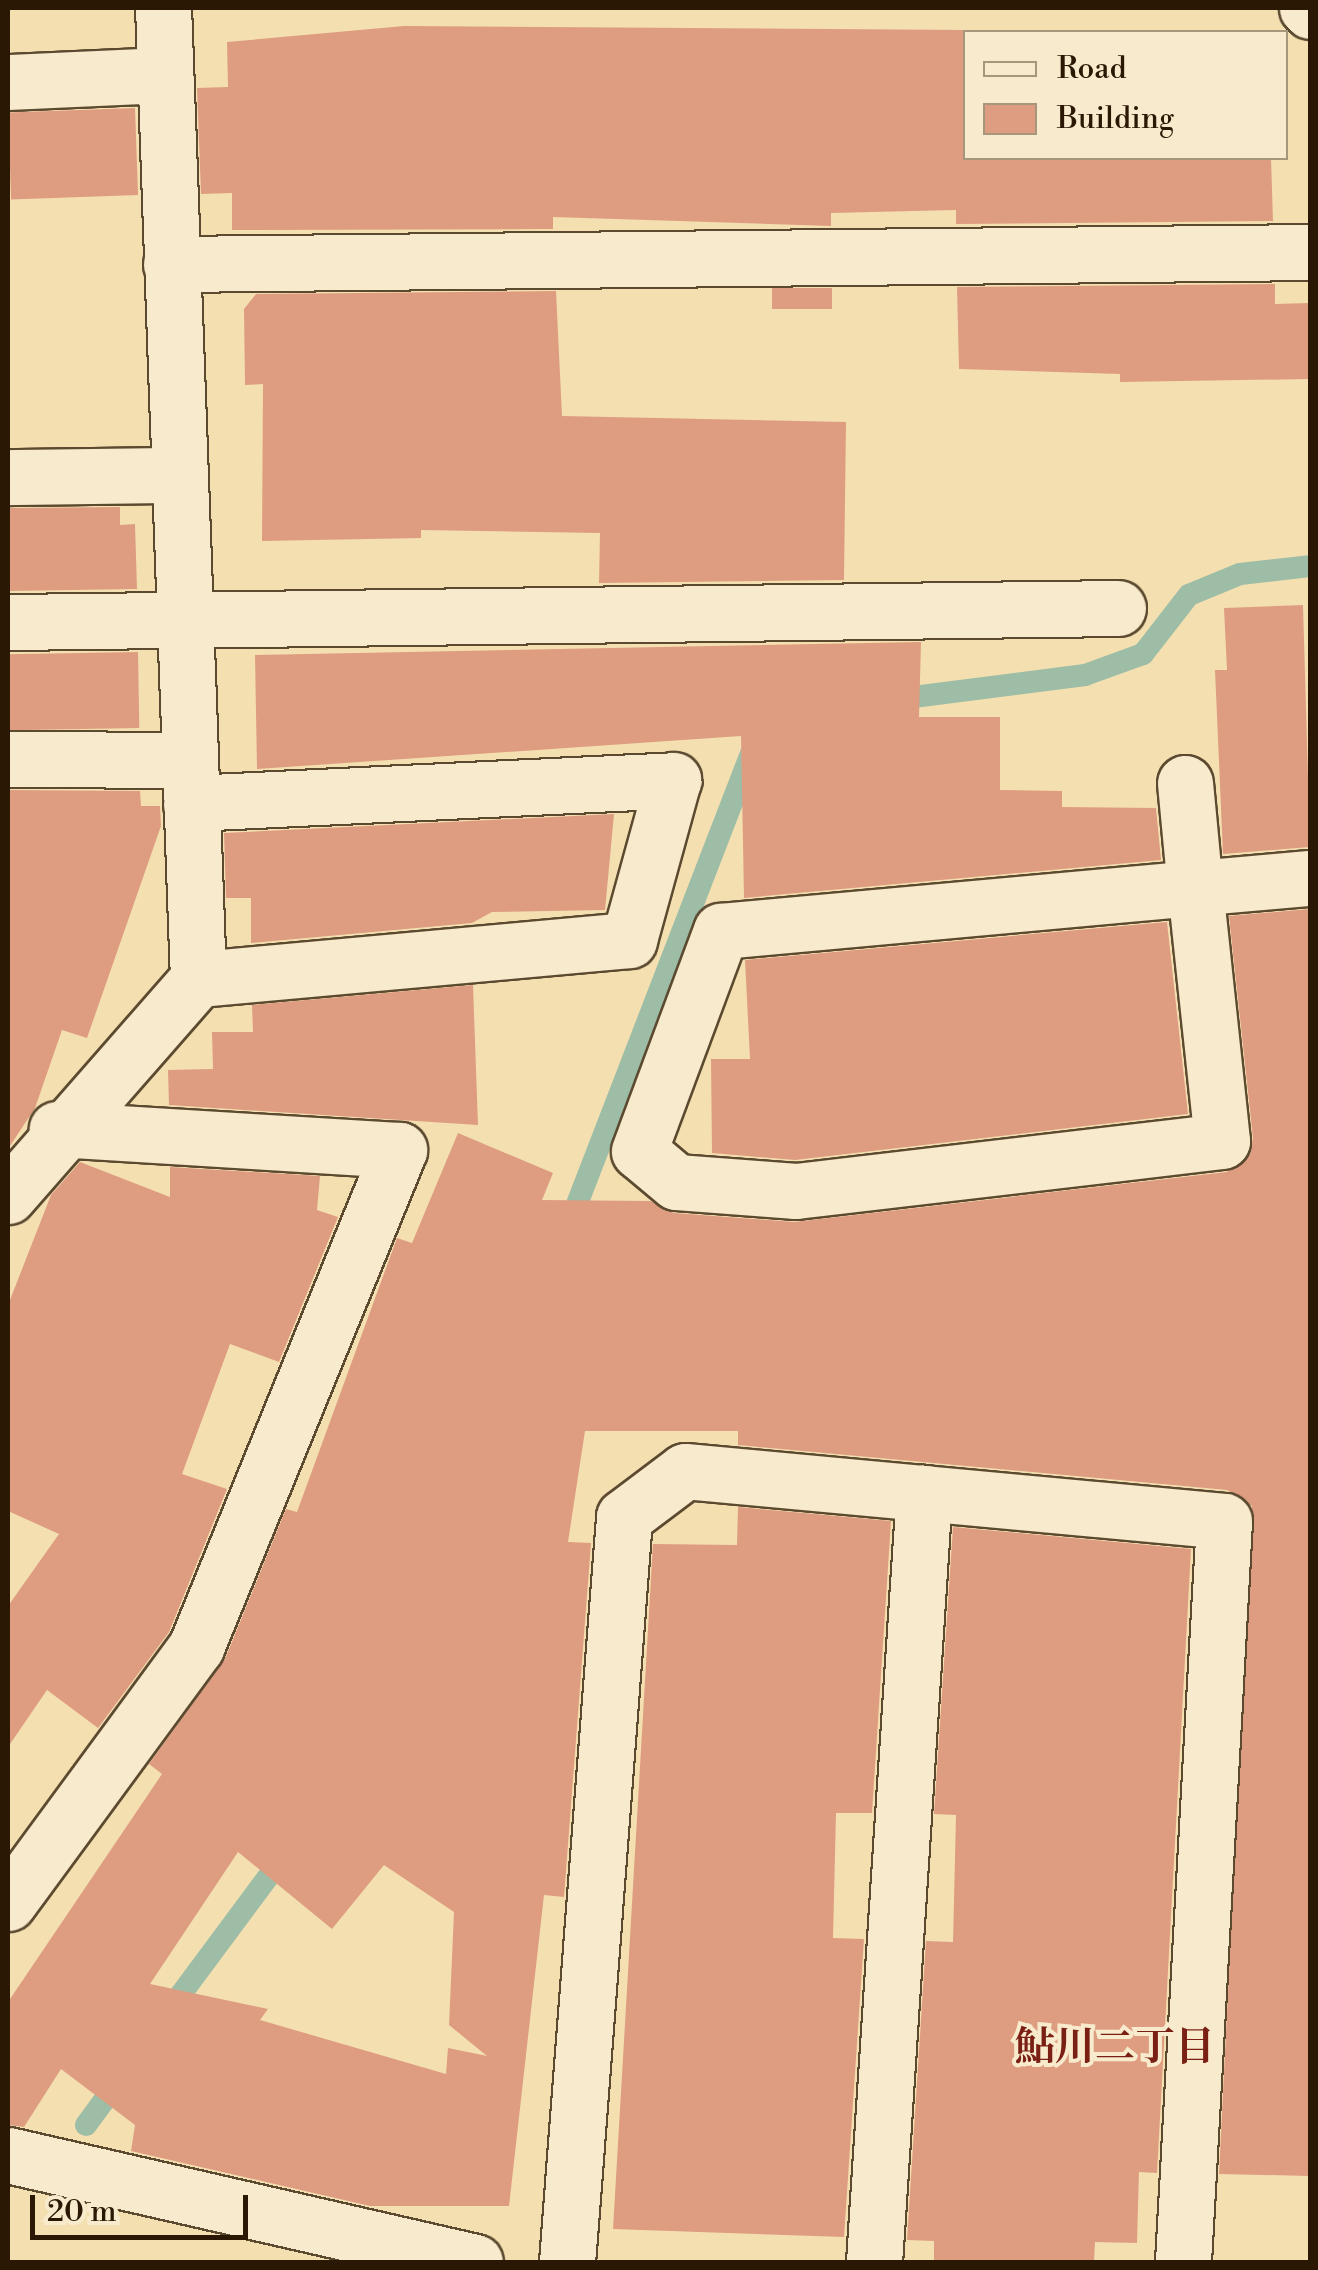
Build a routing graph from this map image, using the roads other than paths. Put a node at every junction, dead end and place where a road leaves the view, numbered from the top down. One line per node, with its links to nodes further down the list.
1 (163, 8): 2 (street)
2 (164, 76): 3 (street); 5 (street)
3 (8, 82)
4 (1310, 252): 5 (street)
5 (171, 264): 6 (street)
6 (178, 475): 7 (street); 9 (street)
7 (8, 477)
8 (1118, 608): 9 (street)
9 (184, 619): 10 (street); 12 (street)
10 (8, 622)
11 (8, 760): 12 (street)
12 (190, 782): 16 (street); 16 (street)
13 (1185, 783): 15 (street)
14 (1310, 878): 15 (street)
15 (1195, 888): 15 (street)
16 (198, 979): 17 (street)
17 (57, 1129): 18 (street); 20 (street)
18 (8, 1196)
19 (924, 1493): 23 (street); 24 (street); 25 (street)
20 (8, 1902)
21 (8, 2154): 22 (street)
22 (476, 2262)
23 (566, 2262)
24 (874, 2262)
25 (1183, 2262)

